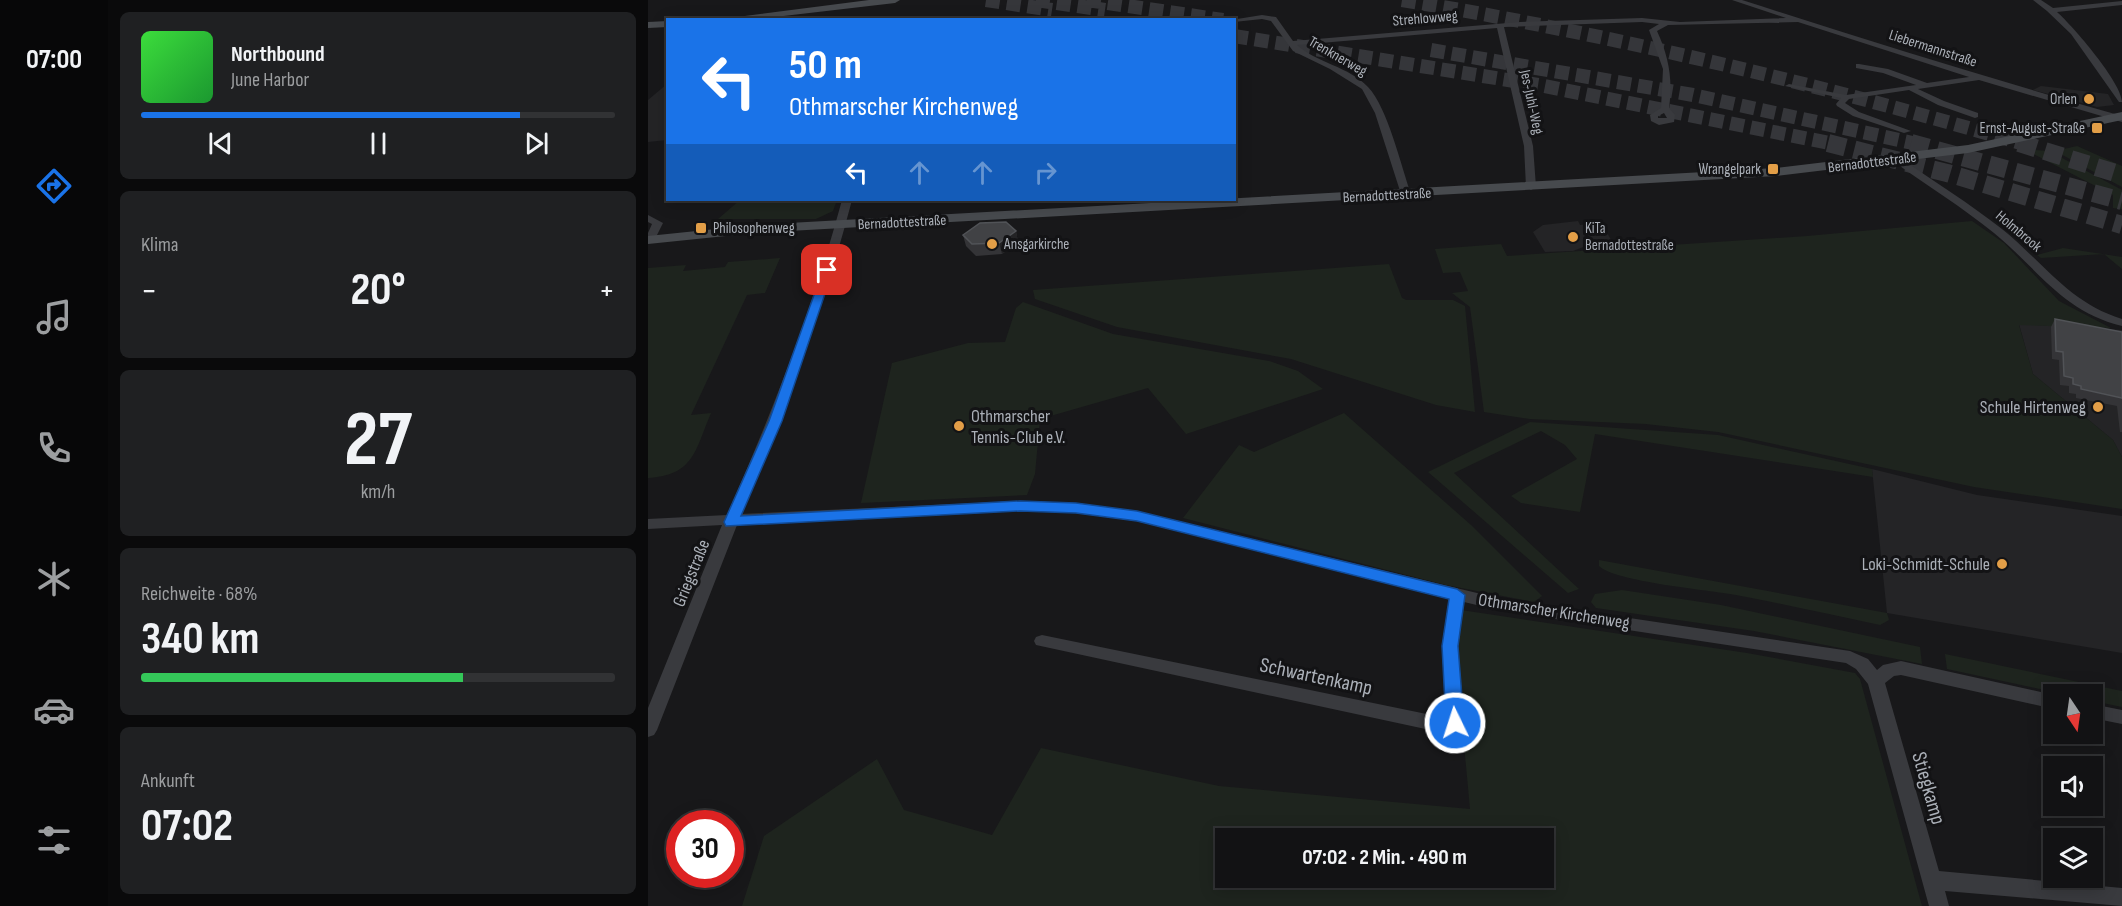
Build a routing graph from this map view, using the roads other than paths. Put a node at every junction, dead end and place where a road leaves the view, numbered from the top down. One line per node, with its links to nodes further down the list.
1 (895, 0): 7 (street)
2 (1735, 0): 6 (street, Liebermannstraße)
3 (2036, 0): 5 (street)
4 (2122, 3): 5 (street)
5 (2054, 10): 21 (street)
6 (1786, 15): 9 (street, Liebermannstraße); 10 (street, Strehlowweg)
7 (737, 18)
8 (1236, 20): 14 (street, Trenknerweg)
9 (1803, 20): 10 (street, Strehlowweg); 16 (street, Liebermannstraße)
10 (1667, 22): 13 (street, Strehlowweg); 22 (street)
11 (666, 24): 12 (street)
12 (648, 25)
13 (1500, 25): 14 (street, Strehlowweg); 27 (street, Jes-Juhl-Weg)
14 (1293, 43): 28 (street, Trenknerweg)
15 (1859, 66): 18 (street)
16 (1980, 78): 18 (street); 24 (street, Liebermannstraße)
17 (1789, 86): 20 (street)
18 (1927, 86): 19 (street)
19 (1910, 88): 20 (street); 23 (street)
20 (1846, 98): 25 (street)
21 (2122, 100)
22 (1665, 109)
23 (1975, 115)
24 (2120, 118): 26 (street, Bernadottestraße)
25 (1907, 131)
26 (1896, 159): 27 (street, Bernadottestraße); 33 (street, Holmbrook)
27 (1532, 187): 28 (street, Bernadottestraße)
28 (1406, 194): 31 (street, Bernadottestraße)
29 (847, 201): 31 (street)
30 (648, 218): 32 (street)
31 (838, 226): 32 (street, Bernadottestraße); 34 (street, Griegstraße)
32 (649, 239)
33 (2122, 323)
34 (731, 522): 35 (street, Othmarscher Kirchenweg); 36 (street, Othmarscher Kirchenweg); 42 (street, Griegstraße)
35 (648, 524)
36 (1457, 595): 37 (street, Schwartenkamp); 38 (street, Othmarscher Kirchenweg)
37 (1042, 641)
38 (1876, 681): 39 (street); 43 (street, Stiegkamp)
39 (2043, 700)
40 (2103, 713): 41 (street)
41 (2122, 717)
42 (648, 730)
43 (1932, 879): 44 (street); 45 (street, Stiegkamp)
44 (2122, 898)
45 (1939, 906)

